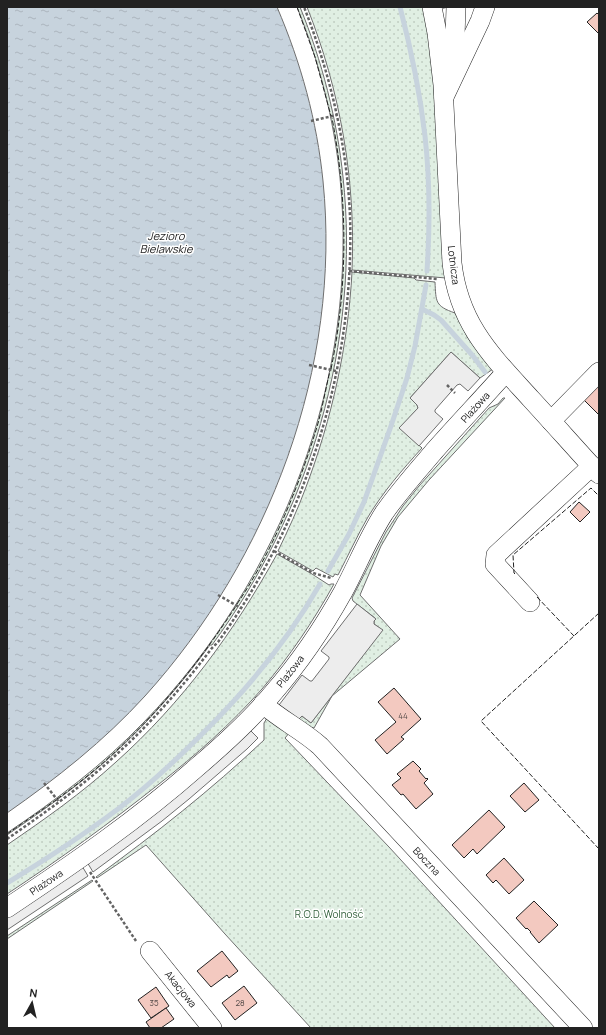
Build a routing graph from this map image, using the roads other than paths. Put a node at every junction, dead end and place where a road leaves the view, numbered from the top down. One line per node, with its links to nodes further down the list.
1 (432, 7): 5 (street, Lotnicza)
2 (456, 7): 4 (street)
3 (485, 7): 4 (street)
4 (454, 75): 5 (street)
5 (444, 98): 6 (street, Lotnicza)
6 (506, 372): 8 (street, Lotnicza); 11 (street, Plażowa)
7 (599, 372): 8 (street)
8 (551, 421): 9 (street, Lotnicza)
9 (596, 470): 10 (street)
10 (530, 602)
11 (263, 704): 12 (street, Plażowa); 15 (street, Boczna)
12 (7, 908)
13 (150, 951): 14 (street, Akacjowa)
14 (212, 1028)
15 (583, 1028)

